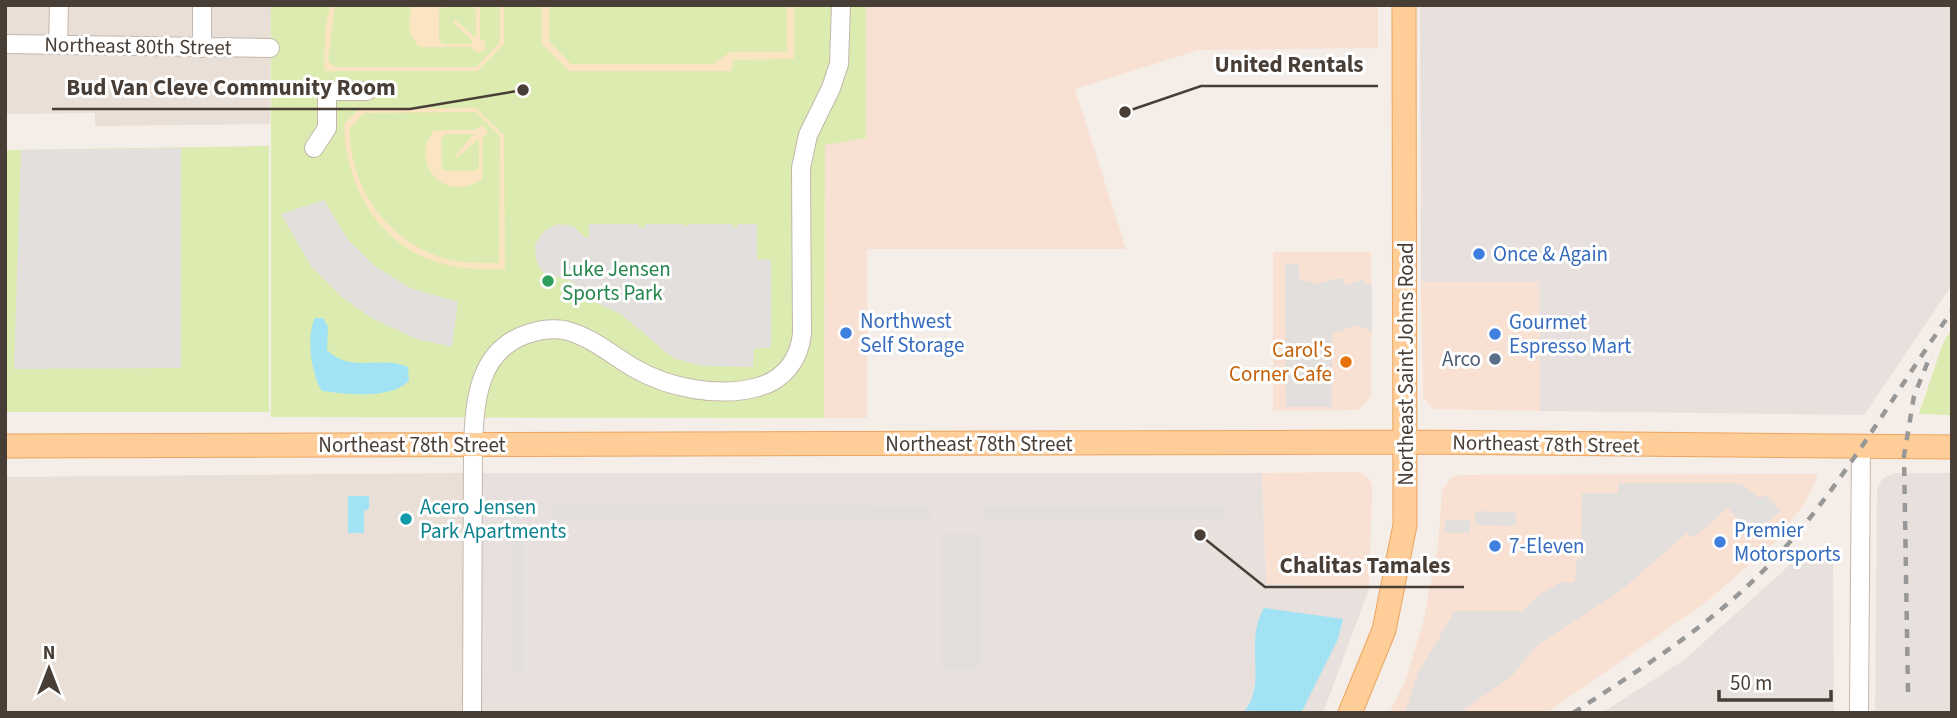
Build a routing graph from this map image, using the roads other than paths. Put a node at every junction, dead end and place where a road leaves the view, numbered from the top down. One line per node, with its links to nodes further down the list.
1 (59, 5): 6 (street)
2 (202, 5): 7 (street)
3 (841, 5): 12 (street)
4 (1404, 5): 11 (main road, Northeast Saint Johns Road)
5 (5, 44): 6 (street, Northeast 80th Street)
6 (58, 44): 7 (street, Northeast 80th Street)
7 (202, 48): 8 (street, Northeast 80th Street)
8 (270, 48)
9 (368, 91): 10 (street)
10 (314, 148)
11 (1408, 442): 12 (main road, Northeast 78th Street); 14 (main road, Northeast 78th Street); 17 (main road, Northeast Saint Johns Road)
12 (473, 444): 13 (main road, Northeast 78th Street); 16 (street)
13 (5, 446)
14 (1861, 446): 15 (main road, Northeast 78th Street); 18 (street)
15 (1952, 447)
16 (472, 713)
17 (1350, 713)
18 (1859, 713)

